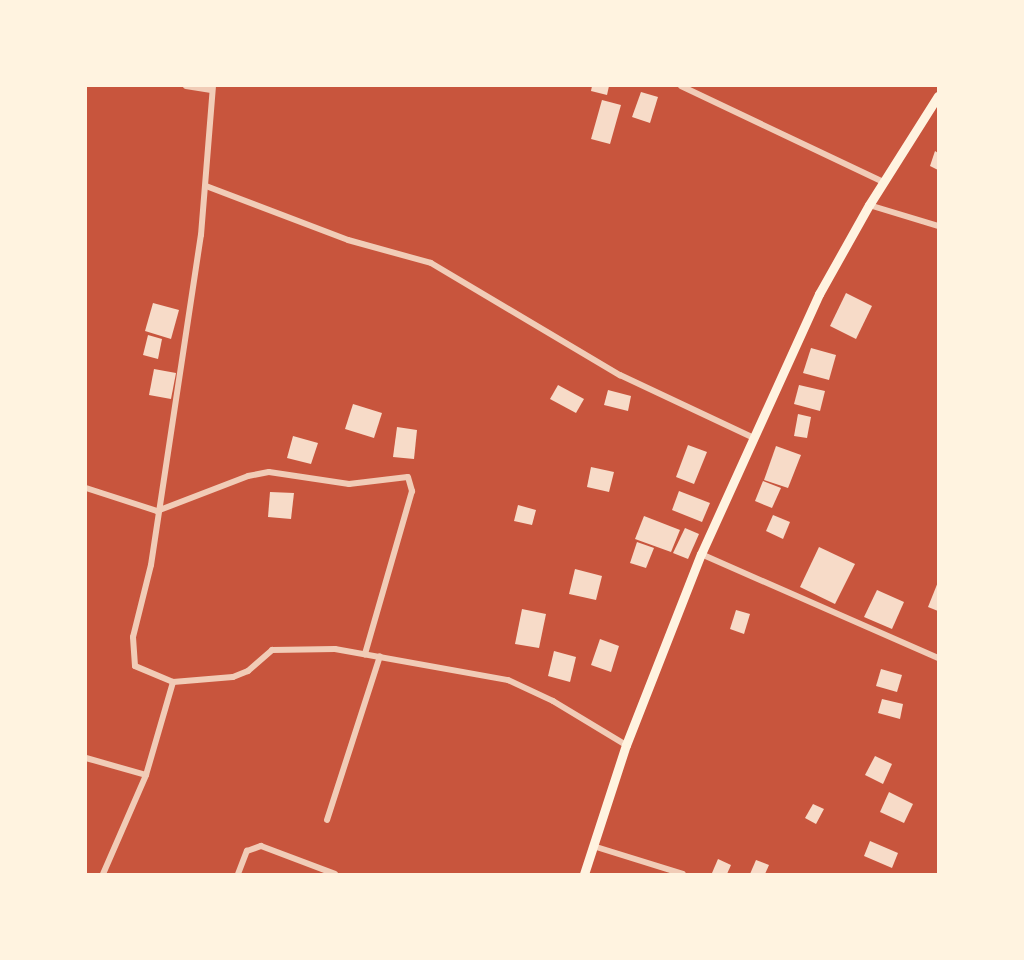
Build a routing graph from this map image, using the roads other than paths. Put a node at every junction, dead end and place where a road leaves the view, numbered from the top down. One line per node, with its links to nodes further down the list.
1 (186, 86): 3 (street)
2 (681, 86): 5 (street)
3 (211, 88): 6 (street)
4 (939, 96): 5 (main road)
5 (883, 182): 7 (main road)
6 (206, 186): 9 (street); 11 (street)
7 (869, 205): 8 (street); 9 (main road)
8 (939, 226)
9 (754, 438): 12 (main road)
10 (86, 488): 11 (street)
11 (157, 511): 13 (street); 16 (street)
12 (701, 554): 15 (street); 17 (main road)
13 (364, 654): 14 (street); 16 (street)
14 (380, 656): 17 (street); 20 (street)
15 (939, 658)
16 (173, 682): 19 (street)
17 (626, 745): 21 (main road)
18 (86, 758): 19 (street)
19 (146, 775): 22 (street)
20 (327, 820)
21 (593, 846): 25 (main road); 26 (street)
22 (103, 874)
23 (238, 874): 24 (street)
24 (335, 874)
25 (584, 874)
26 (683, 874)

